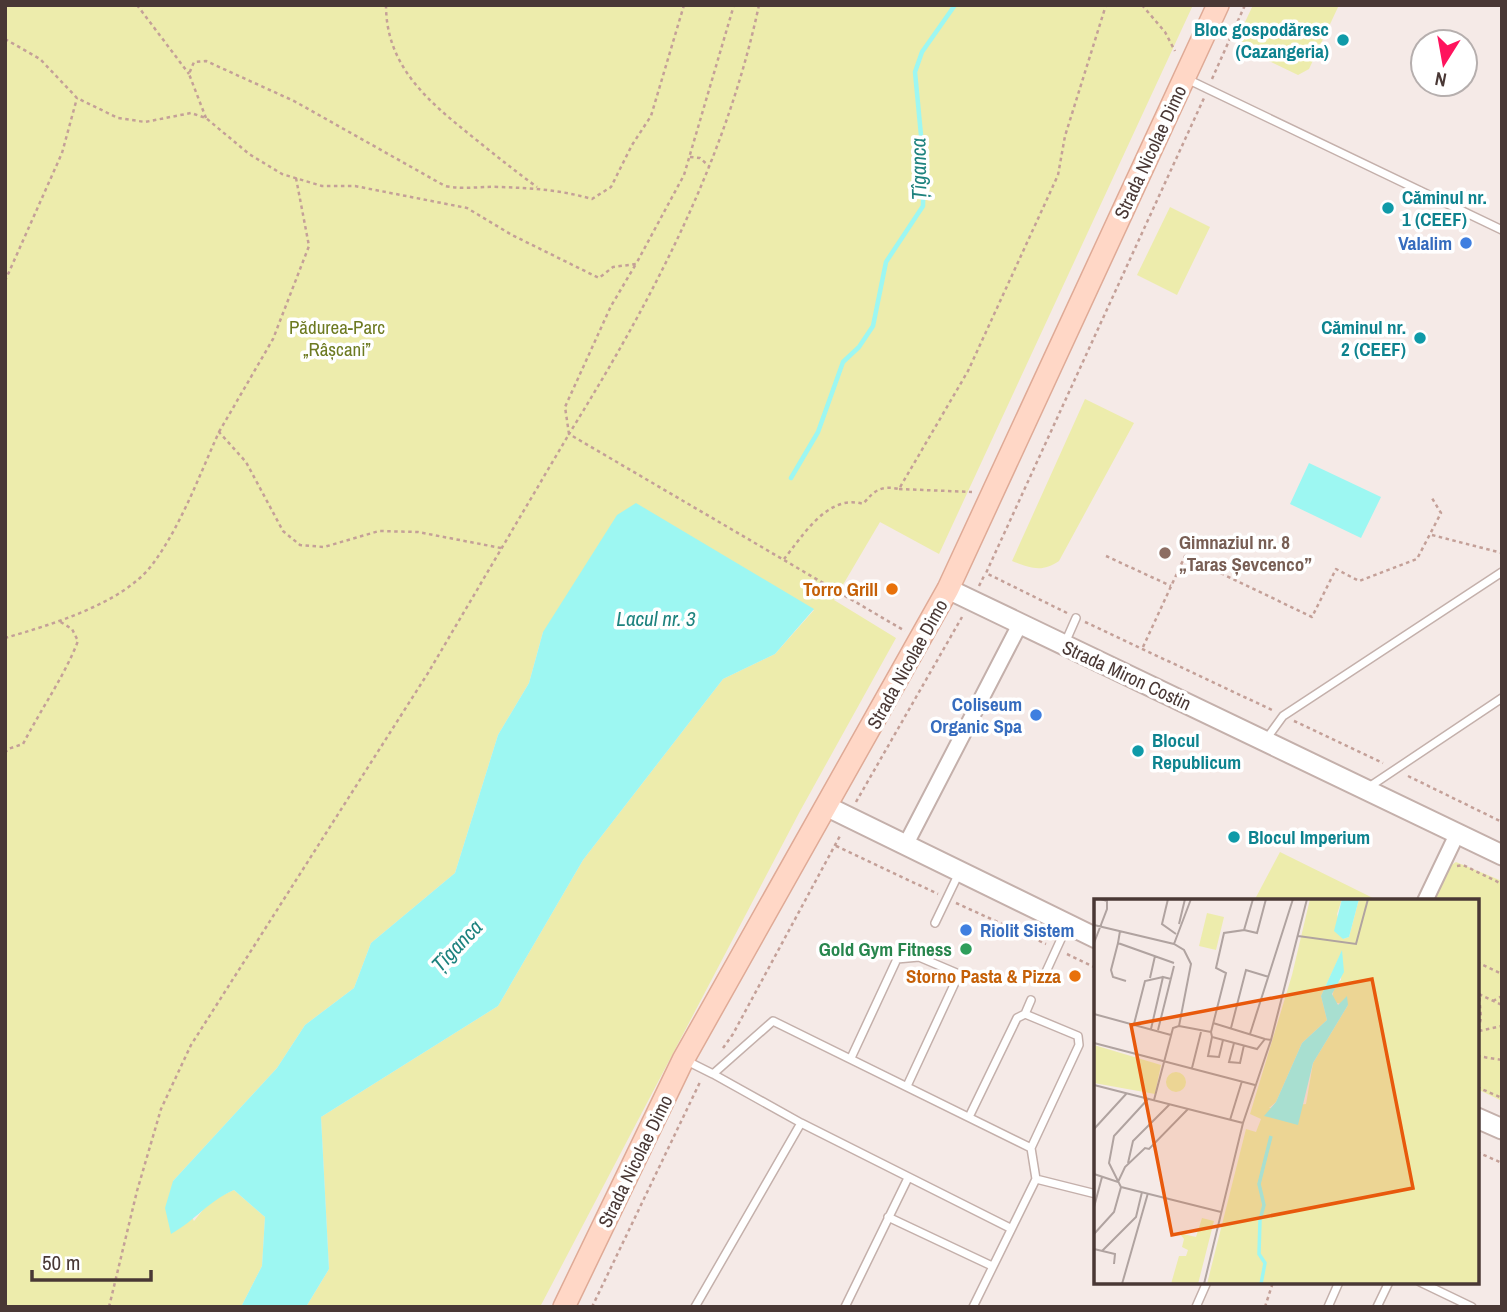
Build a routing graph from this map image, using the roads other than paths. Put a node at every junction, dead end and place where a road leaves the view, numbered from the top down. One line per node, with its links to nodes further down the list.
1 (1218, 5): 2 (main road, Strada Nicolae Dimo)
2 (1182, 69): 3 (lane); 5 (main road, Strada Nicolae Dimo)
3 (1502, 230)
4 (1502, 572): 10 (lane)
5 (948, 589): 7 (street, Strada Miron Costin); 12 (main road, Strada Nicolae Dimo)
6 (1076, 618): 8 (lane)
7 (1020, 624): 8 (street, Strada Miron Costin); 14 (street)
8 (1064, 645): 10 (street, Strada Miron Costin)
9 (1502, 698): 11 (lane)
10 (1266, 740): 11 (street, Strada Miron Costin)
11 (1366, 789): 13 (street, Strada Miron Costin)
12 (828, 807): 14 (street); 25 (main road, Strada Nicolae Dimo)
13 (1458, 832): 15 (street, Strada Miron Costin); 17 (street)
14 (905, 846): 16 (street)
15 (1496, 850)
16 (959, 873): 18 (lane); 19 (street)
17 (1426, 899)
18 (935, 923)
19 (1068, 925): 20 (street); 21 (lane)
20 (1094, 937)
21 (1045, 974)
22 (1031, 1000): 23 (lane)
23 (1025, 1014): 28 (lane); 32 (lane)
24 (850, 1058): 26 (lane); 27 (lane); 27 (lane)
25 (683, 1060): 26 (lane); 43 (main road, Strada Nicolae Dimo)
26 (713, 1074): 30 (lane)
27 (906, 1086): 28 (lane)
28 (969, 1117): 32 (lane)
29 (1479, 1119): 31 (street)
30 (801, 1123): 33 (lane); 44 (lane)
31 (1502, 1129)
32 (1031, 1148): 34 (lane)
33 (908, 1178): 36 (lane); 37 (lane)
34 (1035, 1179): 35 (lane); 37 (lane)
35 (1094, 1193)
36 (888, 1217): 38 (lane); 45 (lane)
37 (1010, 1228): 38 (lane)
38 (992, 1266): 46 (lane)
39 (1206, 1284): 47 (lane)
40 (1338, 1284): 48 (lane)
41 (1388, 1284): 49 (lane)
42 (1424, 1284): 50 (lane)
43 (564, 1307)
44 (695, 1307)
45 (845, 1307)
46 (972, 1307)
47 (1196, 1307)
48 (1328, 1307)
49 (1377, 1307)
50 (1472, 1307)

